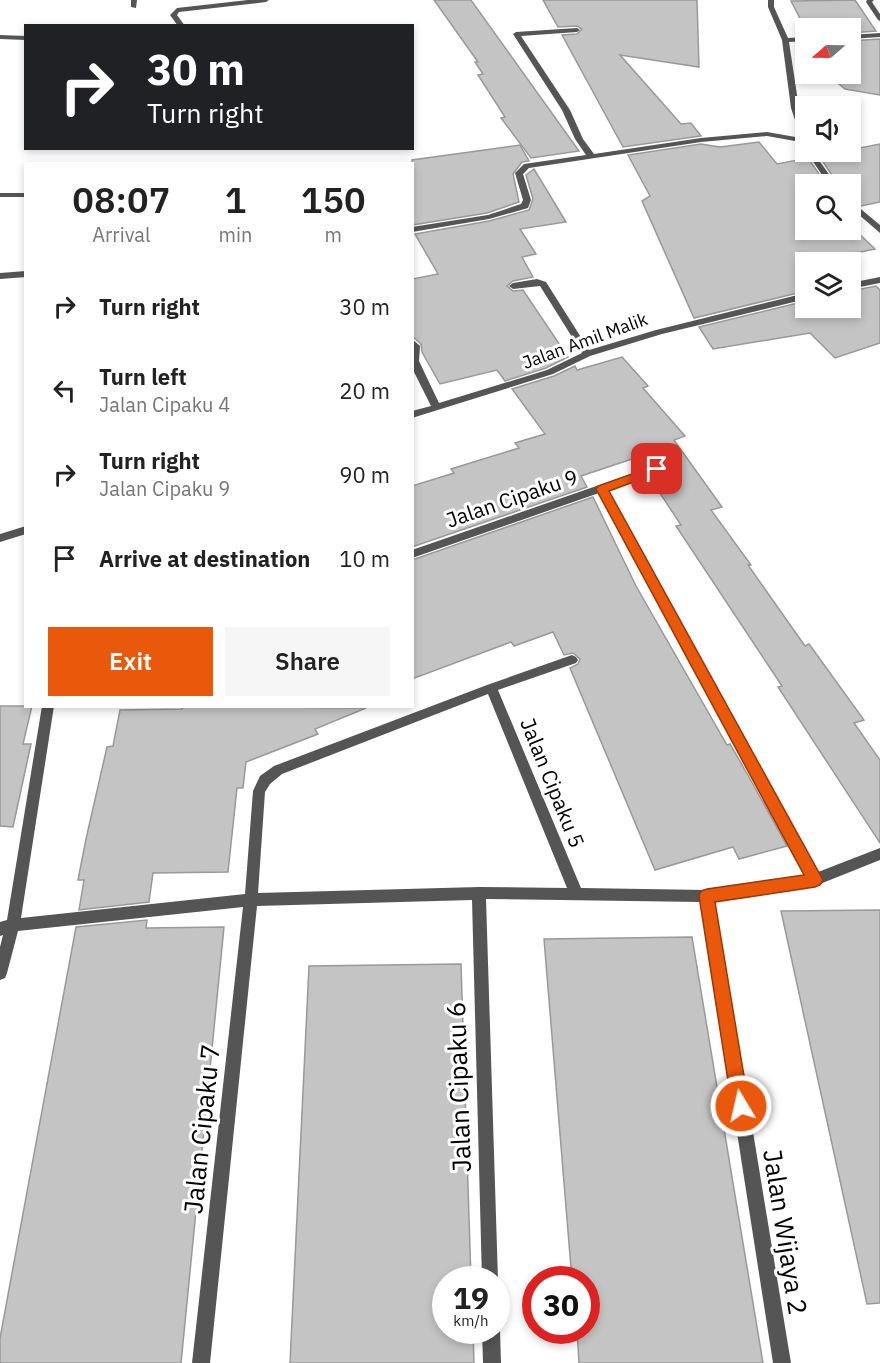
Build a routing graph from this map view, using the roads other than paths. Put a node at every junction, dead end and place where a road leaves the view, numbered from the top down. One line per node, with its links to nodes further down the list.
1 (266, 0): 5 (street)
2 (771, 0): 11 (street)
3 (871, 0): 4 (street)
4 (880, 19)
5 (180, 24)
6 (577, 30): 15 (street)
7 (880, 35): 8 (street)
8 (861, 36)
9 (0, 37): 10 (street)
10 (24, 38)
11 (785, 40): 12 (street); 13 (street)
12 (795, 40)
13 (795, 108)
14 (795, 139): 15 (street)
15 (592, 157): 19 (street)
16 (0, 195): 17 (street)
17 (24, 195)
18 (861, 212): 20 (street)
19 (414, 230)
20 (880, 230)
21 (24, 274): 22 (street)
22 (0, 276)
23 (880, 280): 24 (street)
24 (861, 284)
25 (513, 286): 28 (street)
26 (795, 299): 28 (street, Jalan Amil Malik)
27 (414, 345): 29 (street)
28 (587, 354): 31 (street, Jalan Amil Malik)
29 (414, 361)
30 (414, 361): 31 (street)
31 (437, 408): 32 (street, Jalan Amil Malik)
32 (414, 414)
33 (657, 469): 34 (street, Jalan Cipaku 9)
34 (602, 489): 37 (street, Jalan Cipaku 9); 42 (street)
35 (24, 531): 36 (street)
36 (0, 538)
37 (414, 553)
38 (572, 660): 39 (street)
39 (491, 688): 44 (street, Jalan Cipaku 5); 46 (street)
40 (48, 708): 47 (street)
41 (880, 854): 42 (street)
42 (815, 880): 45 (street)
43 (479, 893): 44 (street); 46 (street); 49 (street, Jalan Cipaku 6)
44 (576, 893): 45 (street)
45 (707, 896): 53 (street, Jalan Wijaya 2)
46 (251, 900): 47 (street); 51 (street, Jalan Cipaku 7)
47 (6, 927): 48 (street)
48 (0, 973)
49 (490, 1266)
50 (491, 1344): 52 (street)
51 (201, 1363)
52 (492, 1363)
53 (782, 1363)

